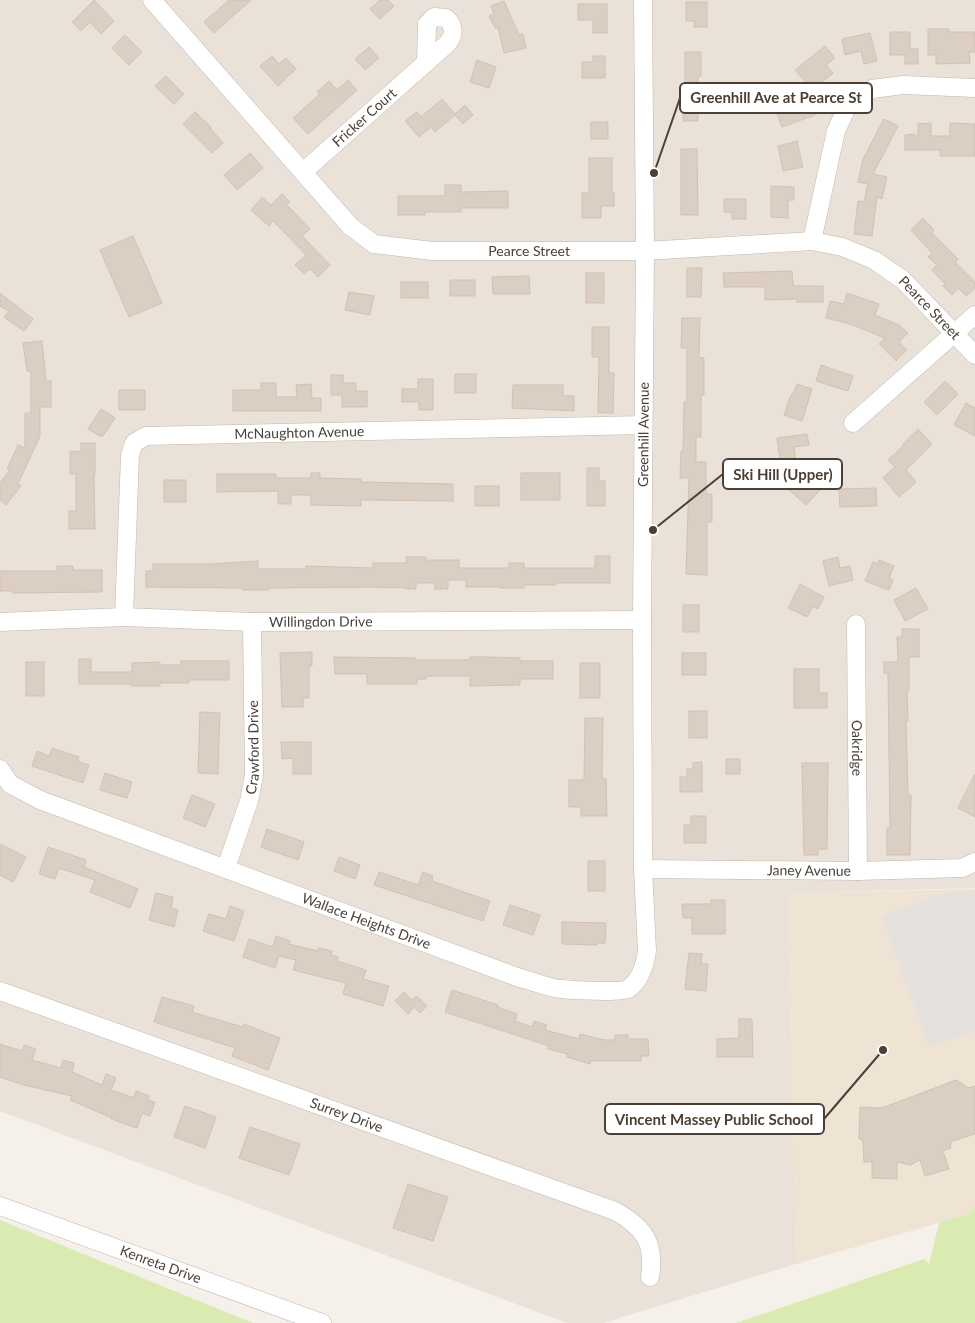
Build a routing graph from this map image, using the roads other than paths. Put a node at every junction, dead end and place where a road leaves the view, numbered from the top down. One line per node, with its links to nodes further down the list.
1 (644, 0): 7 (street, Greenhill Avenue)
2 (161, 3): 5 (street, Pearce Street)
3 (426, 62): 5 (street, Fricker Court)
4 (975, 88): 6 (street)
5 (303, 172): 7 (street, Pearce Street)
6 (812, 242): 7 (street, Pearce Street); 9 (street, Pearce Street)
7 (645, 251): 12 (street, Greenhill Avenue)
8 (975, 315): 9 (street)
9 (953, 334): 10 (street, Pearce Street); 11 (street)
10 (975, 355)
11 (854, 424)
12 (643, 425): 13 (street, McNaughton Avenue); 14 (street, Greenhill Avenue)
13 (124, 617): 15 (street, Willingdon Drive); 16 (street, Willingdon Drive)
14 (642, 620): 16 (street, Willingdon Drive); 21 (street, Greenhill Avenue)
15 (0, 622)
16 (252, 622): 20 (street, Crawford Drive)
17 (856, 624): 22 (street, Oakridge)
18 (0, 769): 20 (street, Wallace Heights Drive)
19 (975, 862): 22 (street, Janey Avenue)
20 (226, 868): 21 (street, Wallace Heights Drive)
21 (643, 869): 22 (street, Janey Avenue)
22 (858, 871)
23 (0, 991): 25 (street, Surrey Drive)
24 (0, 1206): 26 (street, Kenreta Drive)
25 (650, 1277)
26 (322, 1323)

